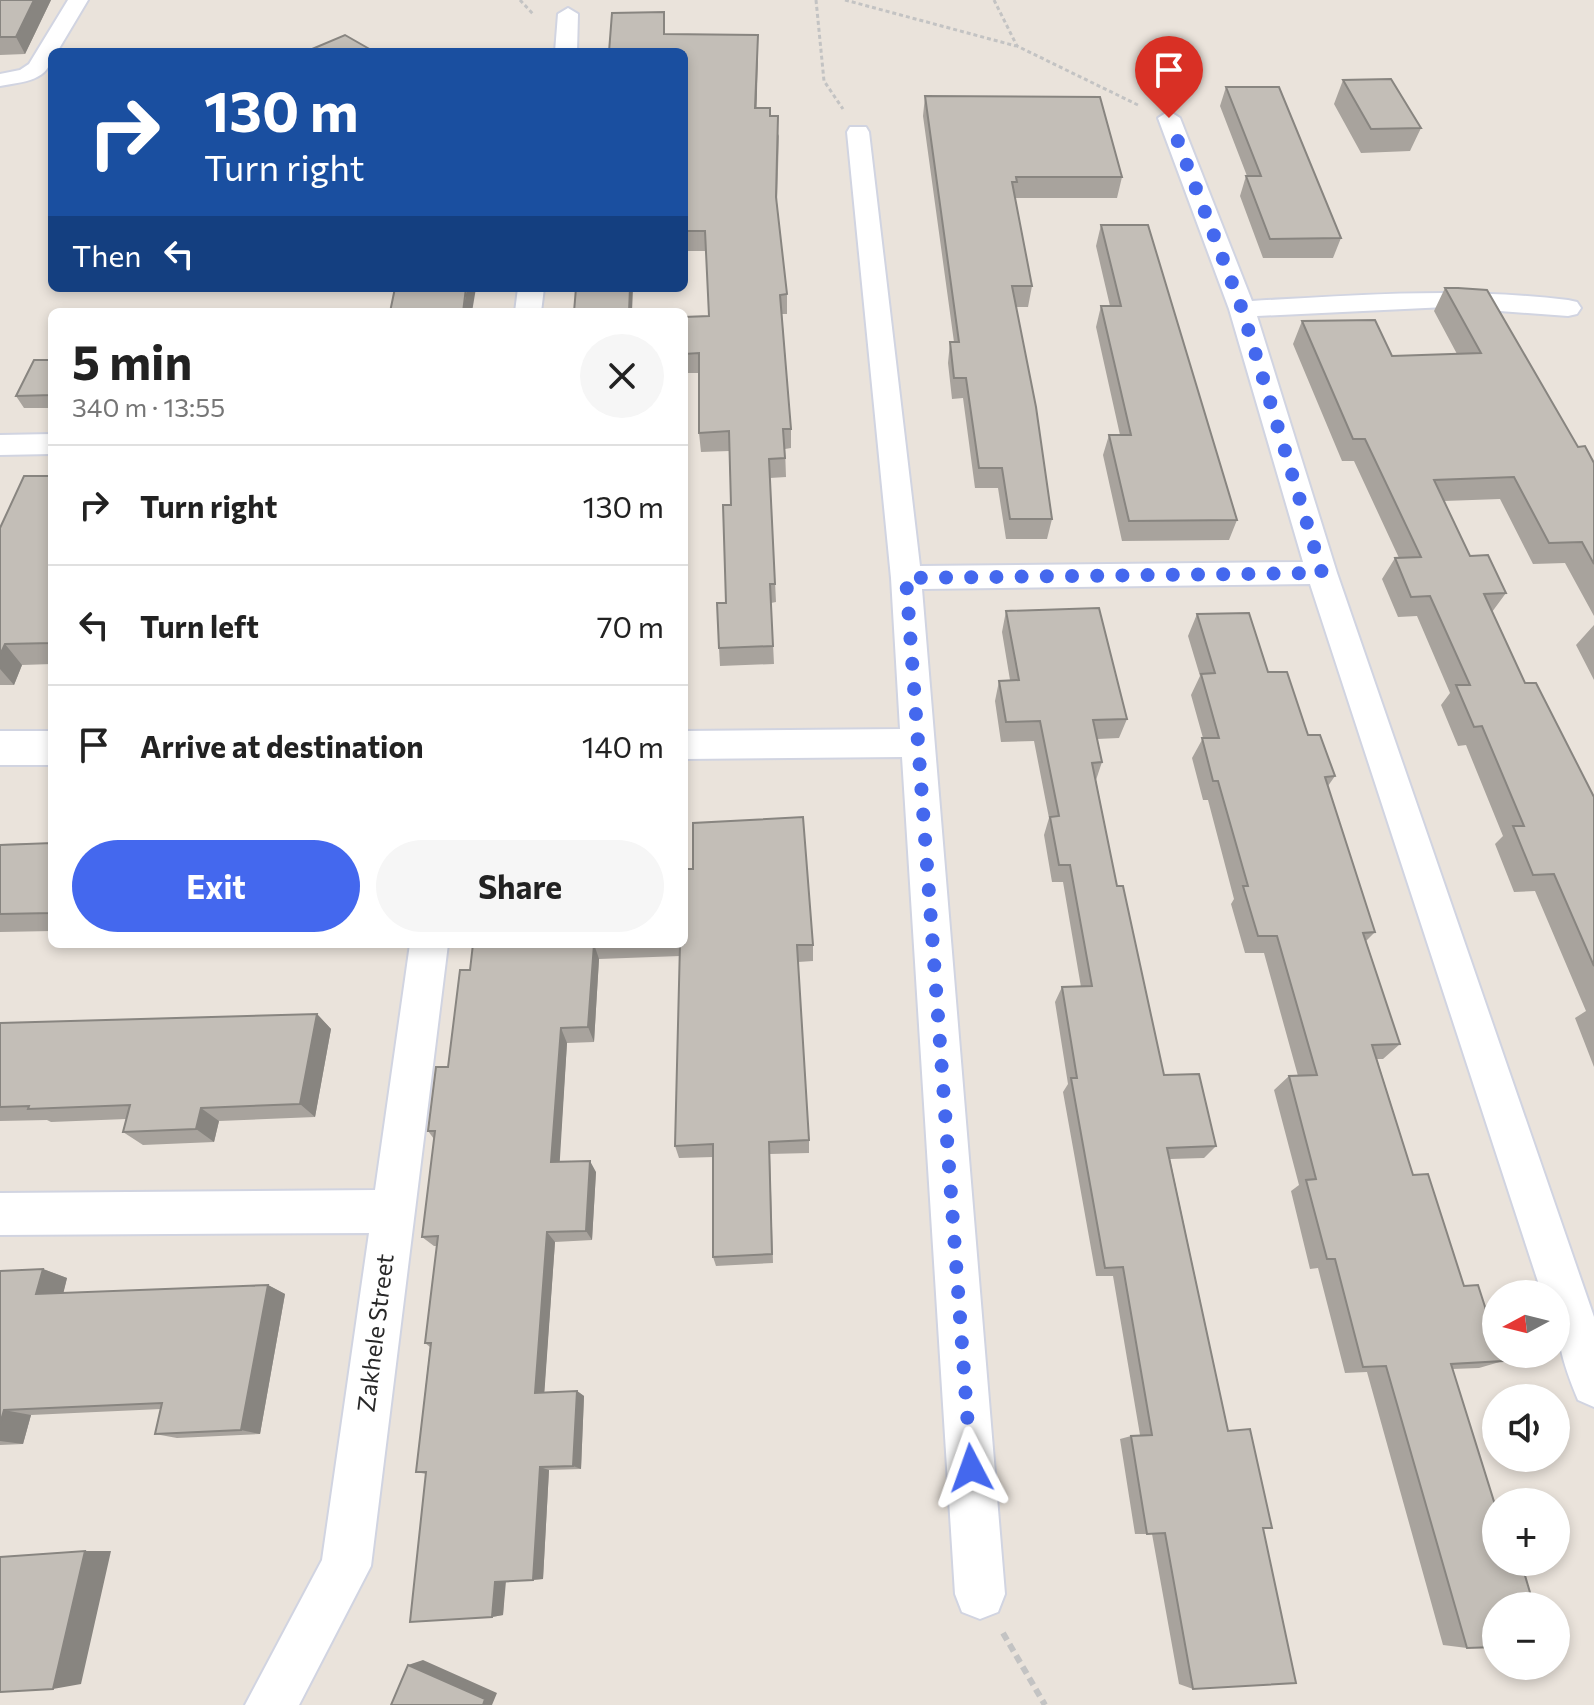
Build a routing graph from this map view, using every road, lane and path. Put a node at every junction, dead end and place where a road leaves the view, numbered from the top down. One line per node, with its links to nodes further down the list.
1 (78, 0): 7 (street)
2 (816, 0): 12 (path)
3 (845, 0): 6 (path)
4 (994, 0): 6 (path)
5 (568, 14): 8 (street)
6 (1017, 46): 11 (path)
7 (49, 48)
8 (566, 48)
9 (48, 50): 10 (street)
10 (0, 80)
11 (1169, 118): 14 (street)
12 (858, 132): 18 (street)
13 (1568, 308): 14 (street)
14 (1242, 309): 17 (street)
15 (48, 444): 16 (street)
16 (0, 445)
17 (1322, 573): 18 (street); 26 (street)
18 (906, 578): 19 (street)
19 (916, 743): 20 (street); 27 (street)
20 (688, 745)
21 (0, 748): 22 (street)
22 (48, 748)
23 (428, 948): 24 (street, Zakhele Street)
24 (392, 1211): 25 (street); 28 (street, Zakhele Street)
25 (0, 1214)
26 (1594, 1384)
27 (980, 1594): 29 (path)
28 (271, 1705)
29 (1045, 1705)

